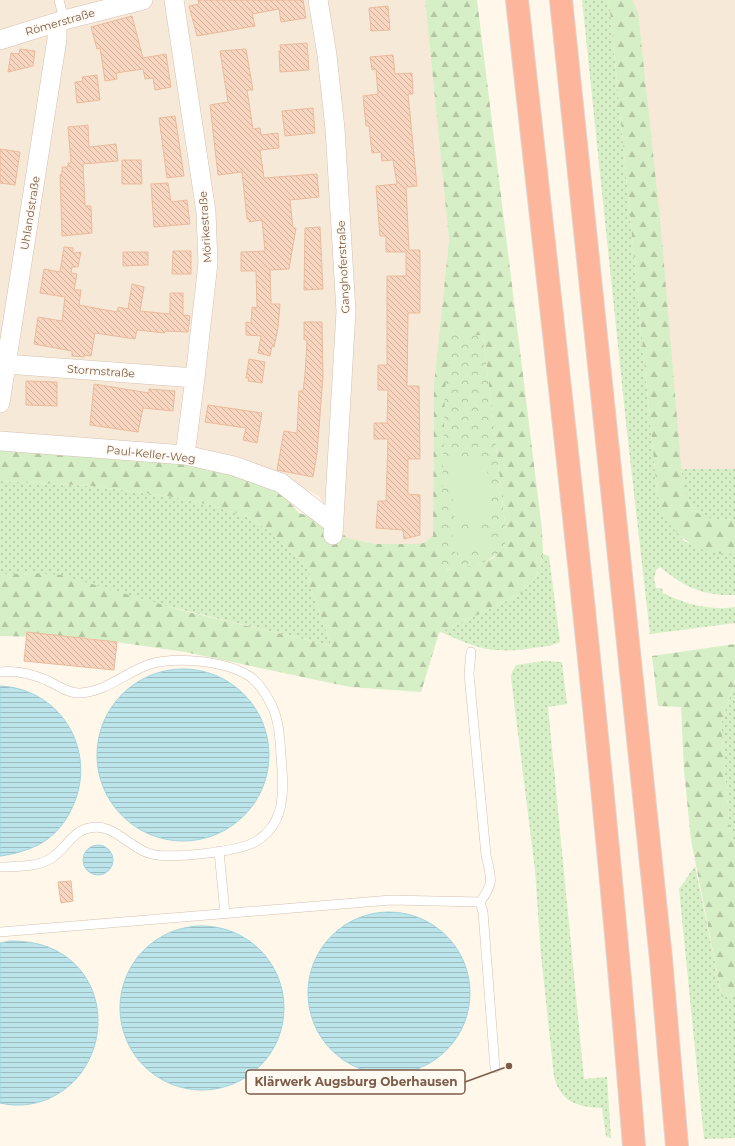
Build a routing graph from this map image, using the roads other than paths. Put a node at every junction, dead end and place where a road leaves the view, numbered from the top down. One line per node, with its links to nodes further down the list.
1 (59, 0): 7 (lane)
2 (143, 0): 7 (street, Römerstraße)
3 (174, 0): 10 (street, Mörikestraße)
4 (318, 0): 14 (street, Ganghoferstraße)
5 (517, 0): 24 (highway)
6 (561, 0): 23 (highway)
7 (60, 21): 8 (street, Römerstraße); 9 (street, Uhlandstraße)
8 (0, 40)
9 (6, 364): 10 (street, Stormstraße); 11 (street, Uhlandstraße)
10 (196, 378): 13 (street, Mörikestraße)
11 (0, 403)
12 (0, 441): 13 (street, Paul-Keller-Weg)
13 (185, 455): 14 (street, Paul-Keller-Weg)
14 (333, 529)
15 (471, 652): 19 (lane)
16 (0, 672): 17 (lane)
17 (219, 851): 18 (lane); 20 (lane)
18 (0, 867)
19 (480, 902): 20 (lane); 22 (lane)
20 (225, 914): 21 (lane)
21 (0, 932)
22 (495, 1068)
23 (676, 1139)
24 (634, 1141)

